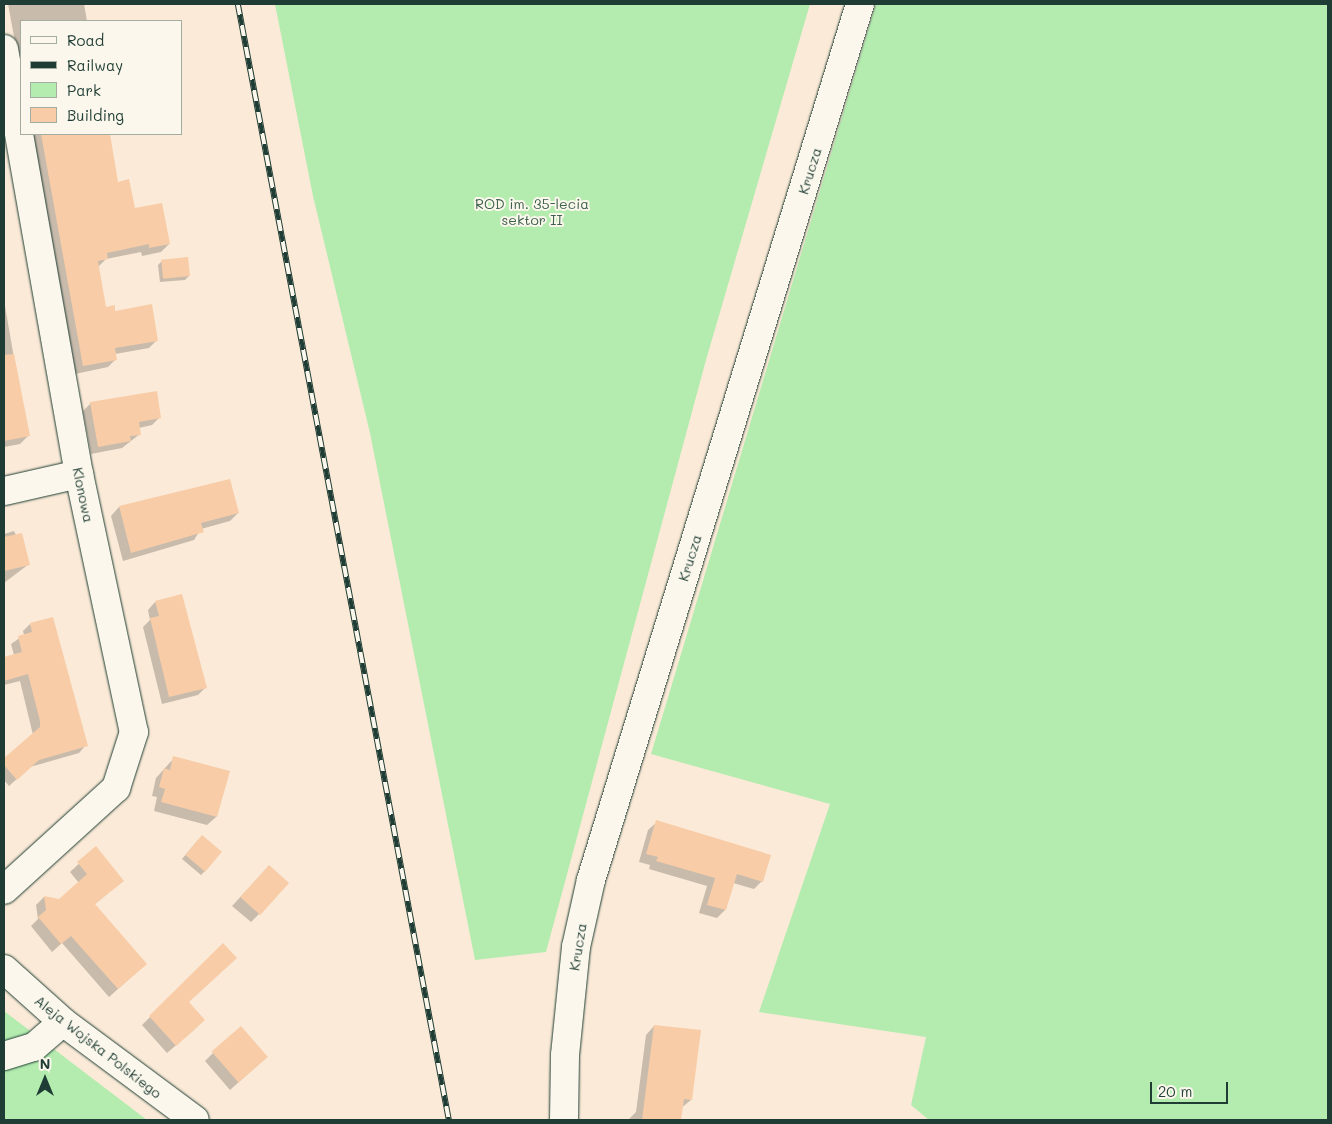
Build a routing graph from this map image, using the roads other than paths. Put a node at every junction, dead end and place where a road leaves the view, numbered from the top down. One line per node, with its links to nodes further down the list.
1 (860, 4): 10 (street, Krucza)
2 (4, 49): 3 (street, Klonowa)
3 (78, 474): 4 (street); 5 (street, Klonowa)
4 (4, 491)
5 (4, 890)
6 (4, 969): 7 (street, Aleja Wojska Polskiego)
7 (63, 1022): 8 (street); 9 (street, Aleja Wojska Polskiego)
8 (4, 1056)
9 (195, 1120)
10 (564, 1120)

